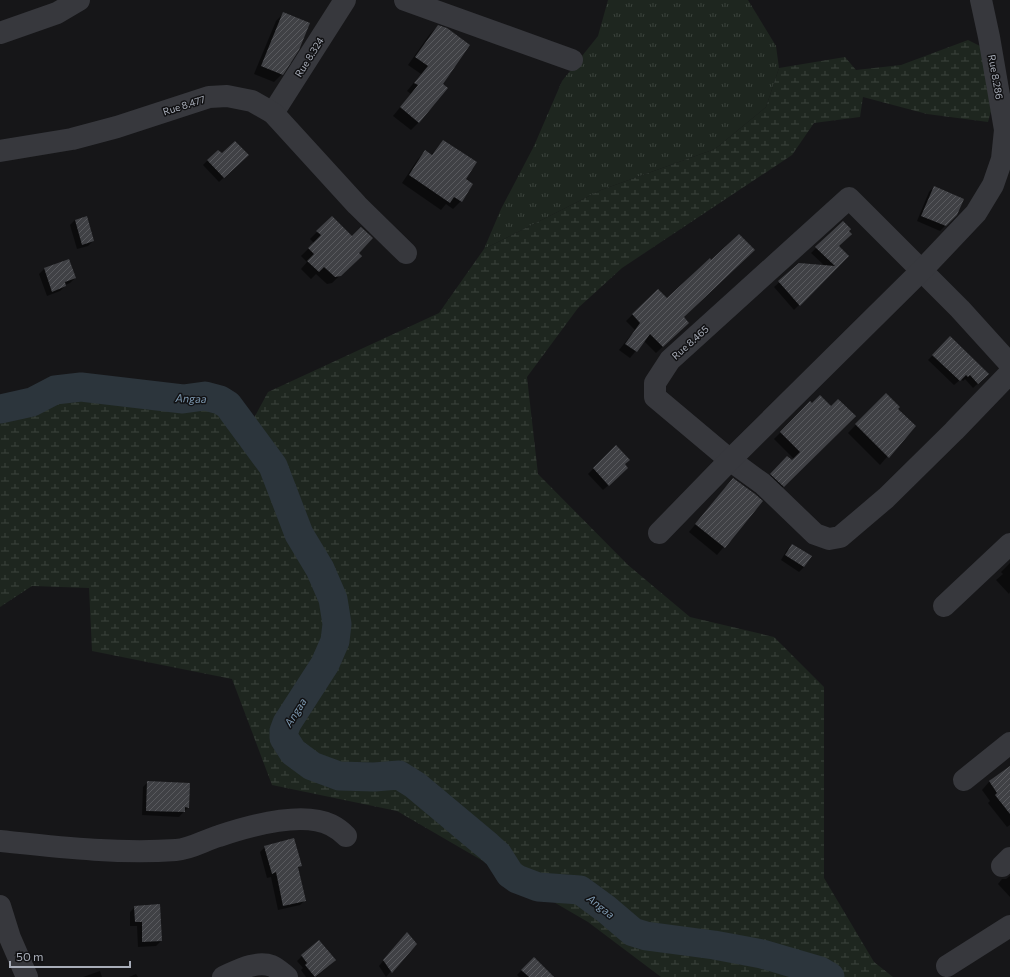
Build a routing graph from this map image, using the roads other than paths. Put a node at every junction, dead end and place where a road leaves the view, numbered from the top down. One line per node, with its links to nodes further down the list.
1 (79, 0): 5 (street)
2 (345, 0): 7 (street, Rue 8.324)
3 (405, 0): 6 (street)
4 (980, 0): 10 (street, Rue 8.286)
5 (0, 33)
6 (572, 60)
7 (273, 113): 8 (street, Rue 8.477); 9 (street, Rue 8.477)
8 (0, 151)
9 (406, 253)
10 (922, 270): 11 (street, Rue 8.465); 13 (street, Rue 8.286); 13 (street, Rue 8.465)
11 (1010, 364)
12 (1010, 373): 13 (street, Rue 8.465)
13 (730, 460): 14 (street, Rue 8.286)
14 (659, 533)
15 (1010, 544): 16 (street)
16 (944, 606)
17 (1010, 743): 18 (street)
18 (964, 780)
19 (346, 836): 20 (street)
20 (0, 841)
21 (0, 906): 23 (street)
22 (1010, 926): 24 (street)
23 (5, 941): 25 (street)
24 (947, 966)
25 (27, 977)
26 (223, 977): 27 (street)
27 (287, 977)

